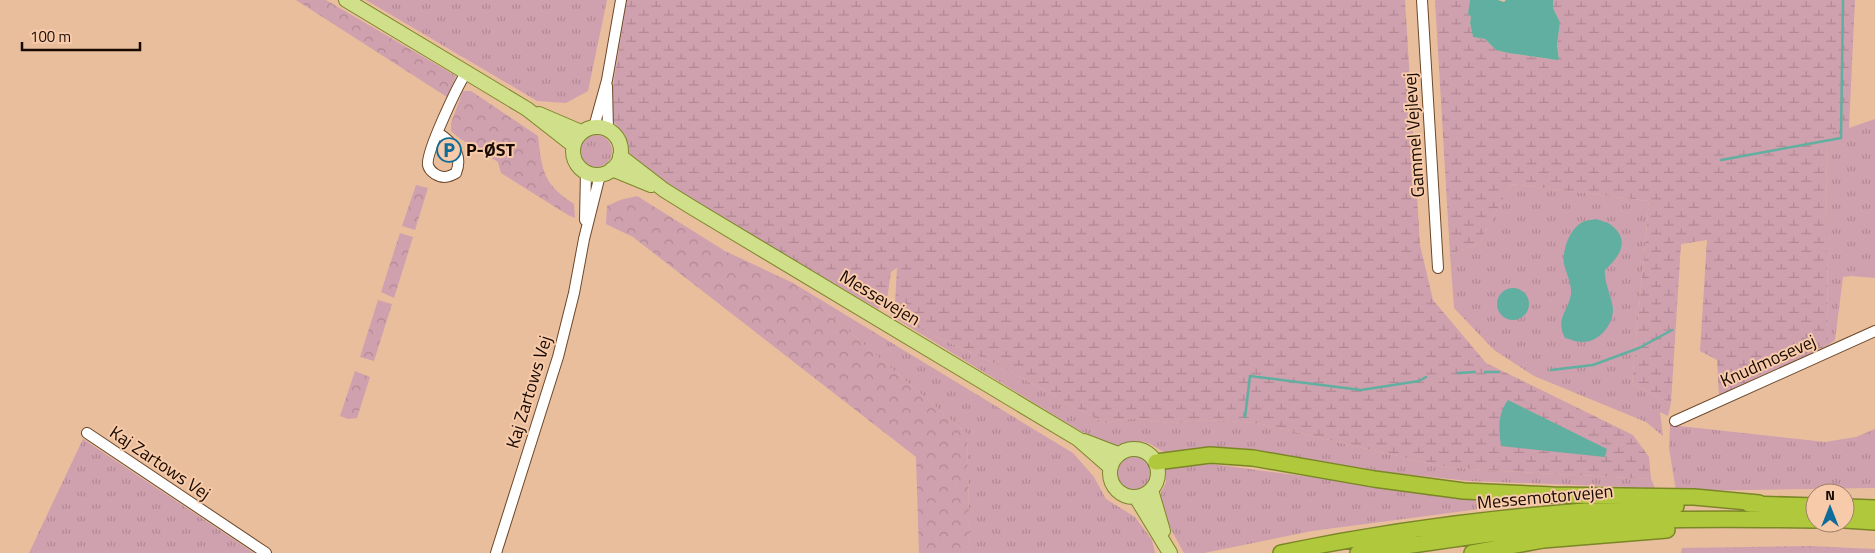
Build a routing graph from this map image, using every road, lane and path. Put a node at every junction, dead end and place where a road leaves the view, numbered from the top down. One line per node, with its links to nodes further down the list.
1 (346, 0): 4 (main road)
2 (621, 0): 5 (street)
3 (1422, 0): 16 (street, Gammel Vejlevej)
4 (466, 73): 6 (main road); 9 (street)
5 (607, 80): 7 (street); 8 (street)
6 (527, 109): 7 (main road); 10 (main road)
7 (587, 130): 8 (main road); 10 (main road)
8 (608, 130): 11 (main road)
9 (438, 133)
10 (573, 145): 12 (main road)
11 (620, 156): 13 (main road); 14 (main road, Messevejen)
12 (586, 172): 13 (main road); 15 (street, Kaj Zartows Vej)
13 (606, 172): 14 (main road, Messevejen); 15 (street, Kaj Zartows Vej)
14 (664, 190): 20 (main road, Messevejen)
15 (584, 239): 35 (street, Kaj Zartows Vej)
16 (1438, 268)
17 (1875, 330): 18 (street, Knudmosevej)
18 (1675, 420)
19 (87, 433): 34 (street, Kaj Zartows Vej)
20 (1078, 439): 21 (main road, Messevejen); 23 (main road, Messevejen)
21 (1118, 454): 22 (main road); 23 (main road)
22 (1156, 462): 24 (main road); 29 (highway)
23 (1110, 467): 25 (main road)
24 (1151, 490): 25 (main road); 33 (main road)
25 (1136, 497): 33 (main road)
26 (1805, 507): 29 (highway, Messemotorvejen)
27 (1855, 507): 28 (highway)
28 (1875, 508)
29 (1759, 511): 30 (highway, Messemotorvejen); 36 (highway, Messemotorvejen); 37 (highway, Messemotorvejen); 38 (highway)
30 (1805, 518)
31 (1855, 521): 32 (highway)
32 (1875, 522)
33 (1168, 548)
34 (266, 553)
35 (496, 553)
36 (1282, 553)
37 (1358, 553)
38 (1472, 553)

